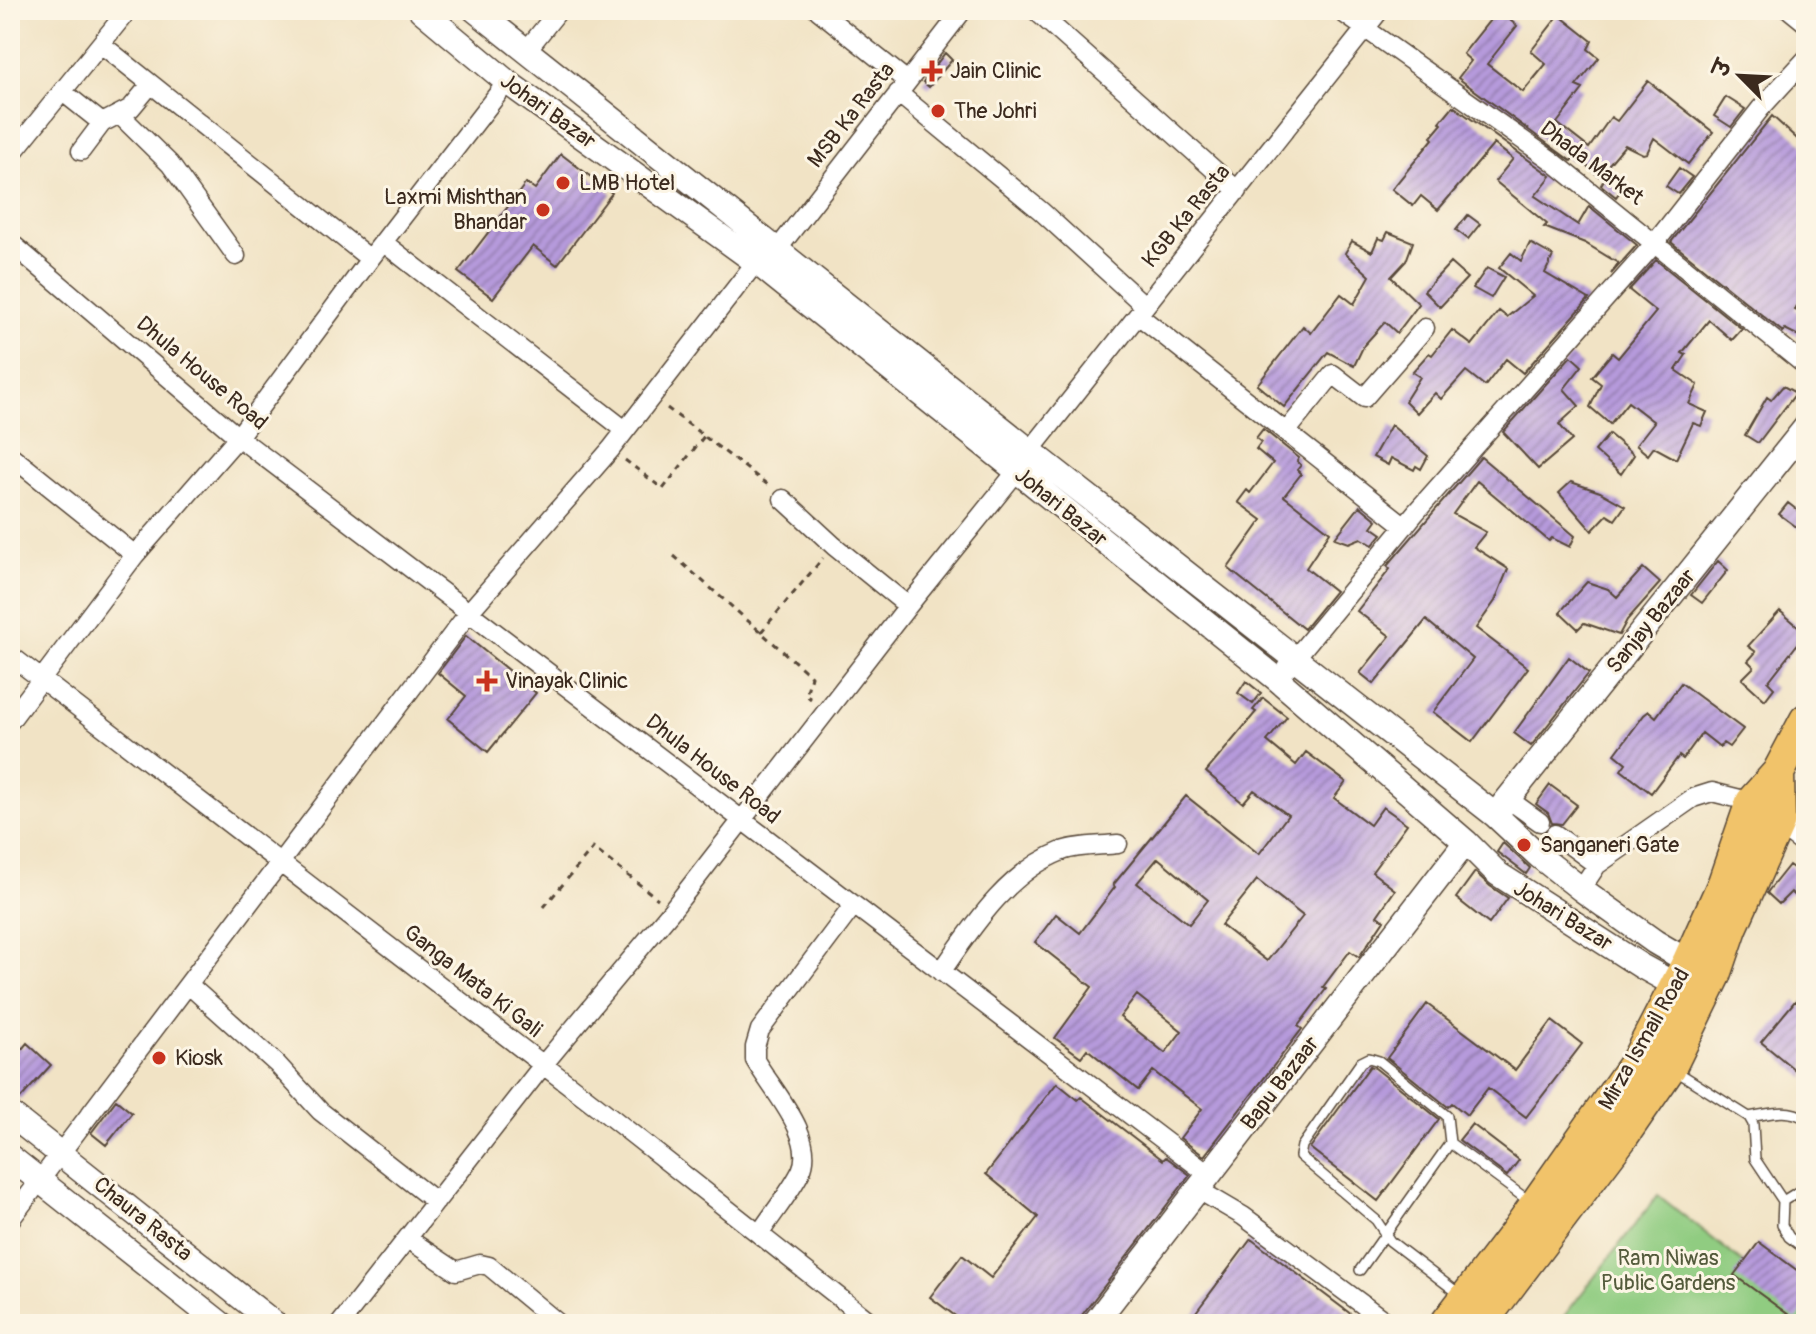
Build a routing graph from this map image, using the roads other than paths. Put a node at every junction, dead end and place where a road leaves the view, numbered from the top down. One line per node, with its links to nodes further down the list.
1 (421, 10): 16 (street, Johari Bazar)
2 (475, 10): 14 (street, Johari Bazar)
3 (559, 10): 14 (street)
4 (818, 10): 18 (street)
5 (963, 10): 18 (street, MSB Ka Rasta)
6 (1035, 10): 23 (street)
7 (1339, 10): 12 (street, Dhada Market)
8 (1380, 10): 12 (street, KGB Ka Rasta)
9 (1790, 10): 11 (street)
10 (122, 12): 13 (street)
11 (1806, 23)
12 (1364, 30): 23 (street, KGB Ka Rasta); 26 (street, Dhada Market)
13 (101, 44): 17 (street); 19 (street)
14 (526, 51): 28 (street, Johari Bazar)
15 (1806, 59): 26 (street)
16 (507, 82): 25 (street); 28 (street, Johari Bazar)
17 (151, 84): 20 (street); 29 (street)
18 (902, 87): 28 (street, MSB Ka Rasta); 30 (street)
19 (63, 92): 20 (street); 22 (street)
20 (111, 119): 21 (street); 27 (street)
21 (81, 151)
22 (10, 156)
23 (1238, 191): 30 (street, KGB Ka Rasta)
24 (10, 242): 36 (street, Dhula House Road)
25 (384, 243): 29 (street); 34 (street)
26 (1655, 243): 32 (street, Dhada Market); 40 (street)
27 (236, 256)
28 (766, 256): 34 (street, MSB Ka Rasta); 38 (street, Johari Bazar)
29 (370, 259): 36 (street)
30 (1141, 310): 35 (street); 38 (street, KGB Ka Rasta)
31 (1425, 328): 35 (street)
32 (1806, 366)
33 (1806, 427): 54 (street, Sanjay Bazaar)
34 (625, 430): 45 (street, MSB Ka Rasta)
35 (1286, 432): 40 (street)
36 (238, 437): 41 (street); 45 (street, Dhula House Road)
37 (10, 455): 41 (street)
38 (1023, 461): 42 (street, Johari Bazar); 43 (street, Johari Bazar); 44 (street, KGB Ka Rasta)
39 (783, 499): 44 (street)
40 (1405, 526): 47 (street)
41 (135, 555): 48 (street)
42 (1190, 577): 43 (street); 47 (street, Johari Bazar)
43 (1175, 597): 49 (street, Johari Bazar)
44 (908, 606): 55 (street, KGB Ka Rasta)
45 (470, 611): 55 (street, Dhula House Road); 62 (street, MSB Ka Rasta)
46 (10, 655): 48 (street, Ganga Mata Ki Gali)
47 (1294, 659): 49 (street); 54 (street, Johari Bazar)
48 (42, 679): 50 (street); 62 (street, Ganga Mata Ki Gali)
49 (1277, 679): 59 (street, Johari Bazar)
50 (10, 721)
51 (1801, 736): 52 (highway, Mirza Ismail Road)
52 (1778, 773): 53 (highway, Mirza Ismail Road); 56 (highway, Mirza Ismail Road)
53 (1752, 802): 56 (street); 63 (street); 67 (highway, Mirza Ismail Road)
54 (1502, 807): 57 (street); 64 (street, Johari Bazar)
55 (741, 821): 65 (street, Dhula House Road); 69 (street, KGB Ka Rasta)
56 (1779, 821): 60 (street); 67 (highway, Mirza Ismail Road)
57 (1540, 822)
58 (1555, 834): 63 (street)
59 (1466, 842): 67 (street, Johari Bazar); 78 (street, Bapu Bazaar)
60 (1806, 842)
61 (1118, 844): 66 (street)
62 (281, 862): 68 (street, MSB Ka Rasta); 69 (street, Ganga Mata Ki Gali)
63 (1597, 865): 64 (street)
64 (1581, 889): 67 (street, Johari Bazar)
65 (853, 906): 66 (street, Dhula House Road); 84 (street)
66 (941, 972): 78 (street, Dhula House Road)
67 (1695, 981): 70 (highway, Mirza Ismail Road); 82 (highway, Mirza Ismail Road)
68 (189, 985): 75 (street, MSB Ka Rasta); 81 (street)
69 (543, 1065): 81 (street, KGB Ka Rasta); 84 (street, Ganga Mata Ki Gali)
70 (1670, 1067): 72 (lane); 89 (highway, Mirza Ismail Road)
71 (10, 1114): 75 (street, Chaura Rasta)
72 (1749, 1117): 73 (lane); 80 (lane)
73 (1806, 1119)
74 (1450, 1143): 82 (lane); 85 (lane); 85 (lane)
75 (60, 1153): 77 (street, MSB Ka Rasta); 91 (street, Chaura Rasta)
76 (10, 1157): 77 (street, Chaura Rasta)
77 (40, 1181): 83 (street, MSB Ka Rasta); 90 (street, Chaura Rasta)
78 (1203, 1182): 95 (street, Bapu Bazaar); 96 (street, Dhula House Road)
79 (1806, 1187): 80 (lane)
80 (1783, 1201): 87 (lane)
81 (436, 1202): 86 (street, KGB Ka Rasta)
82 (1535, 1205): 89 (highway, Mirza Ismail Road)
83 (10, 1220)
84 (760, 1233): 94 (street, Ganga Mata Ki Gali)
85 (1385, 1234): 88 (lane); 89 (lane)
86 (408, 1239): 92 (street, KGB Ka Rasta); 93 (street)
87 (1806, 1250)
88 (1360, 1270)
89 (1473, 1311): 97 (highway, Mirza Ismail Road)
90 (221, 1324)
91 (275, 1324)
92 (340, 1324)
93 (559, 1324)
94 (873, 1324)
95 (1094, 1324)
96 (1389, 1324)
97 (1446, 1324)

